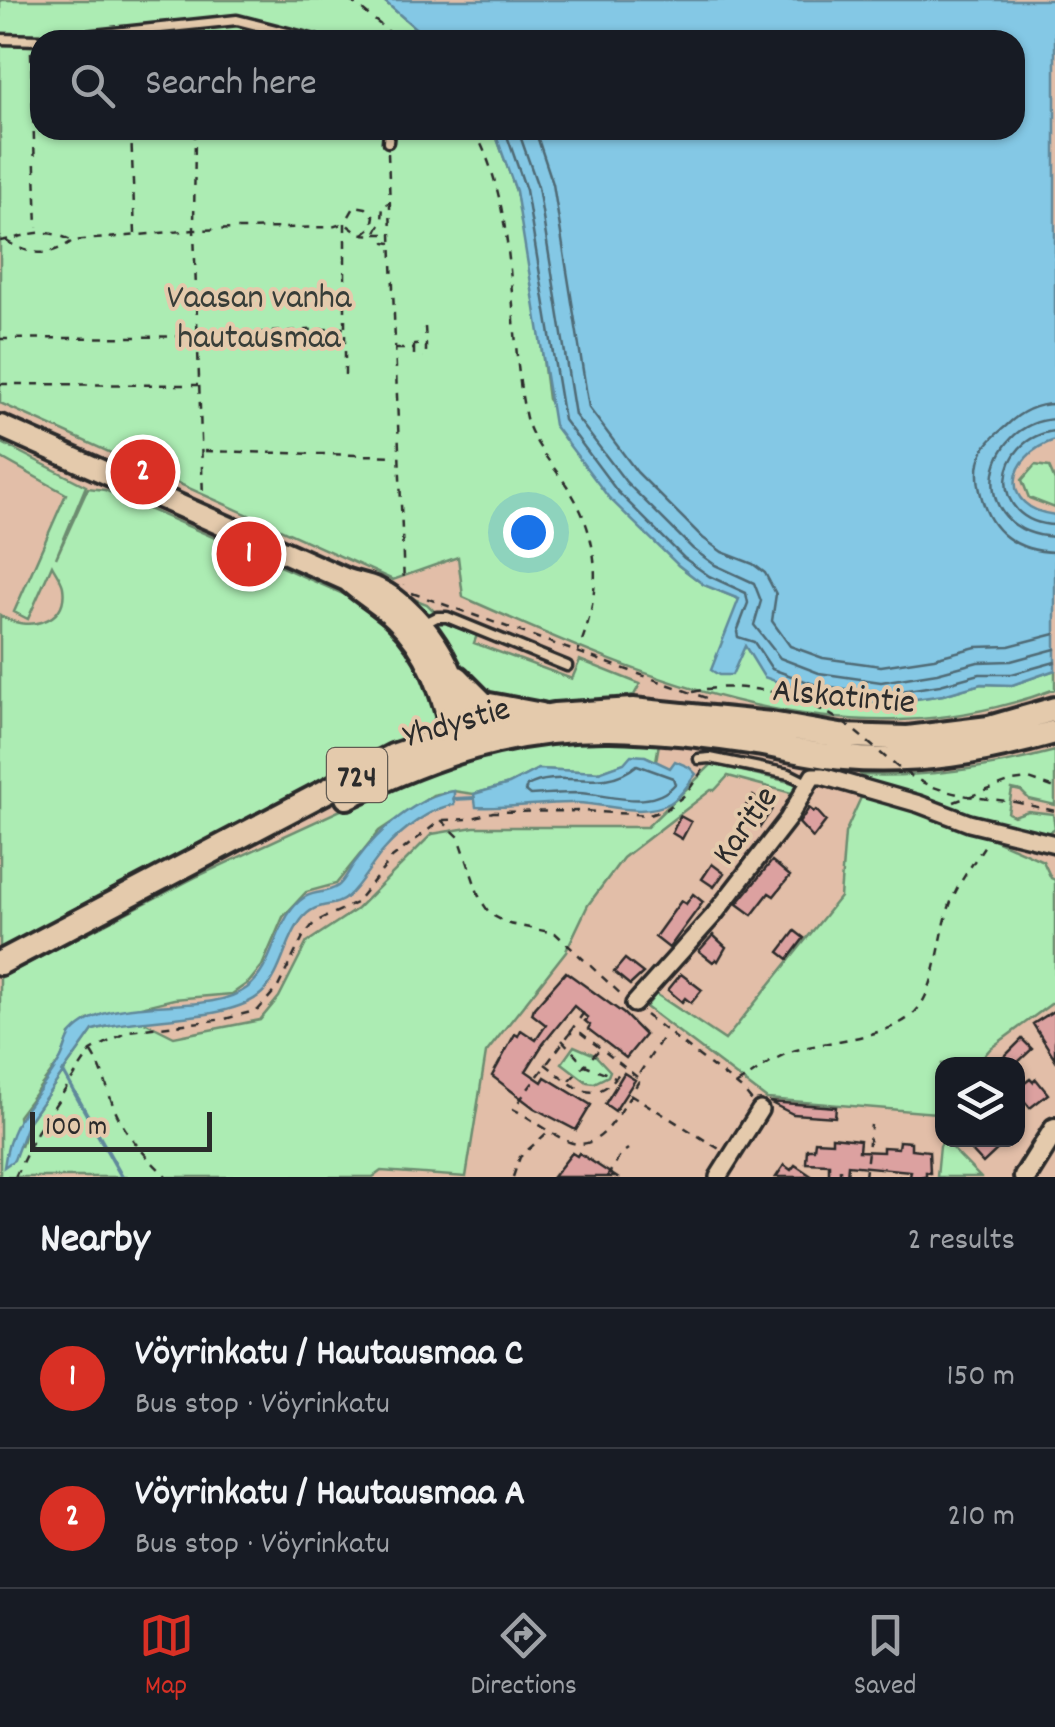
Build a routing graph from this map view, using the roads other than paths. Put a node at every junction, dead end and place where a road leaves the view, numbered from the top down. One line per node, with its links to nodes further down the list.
1 (138, 30): 2 (lane)
2 (276, 30)
3 (0, 40): 4 (lane)
4 (30, 40)
5 (0, 426): 6 (main road)
6 (415, 630): 7 (lane); 8 (main road); 13 (main road)
7 (568, 666)
8 (451, 668): 11 (main road); 13 (main road)
9 (687, 703): 10 (main road, Alskatintie / 724); 11 (main road, Yhdystie / 724)
10 (1055, 709)
11 (554, 715): 13 (main road, Yhdystie / 724)
12 (1055, 732): 14 (main road, Alskatintie / 724)
13 (462, 738): 14 (main road, Yhdystie / 724); 18 (main road, Yhdystie / 724)
14 (714, 748): 15 (lane); 16 (lane)
15 (700, 760)
16 (807, 783): 17 (street, Karitie); 19 (street, Karitie)
17 (1055, 844)
18 (0, 963)
19 (634, 1004)
20 (760, 1110): 22 (street)
21 (1055, 1129): 23 (main road)
22 (718, 1177)
23 (1024, 1177)

